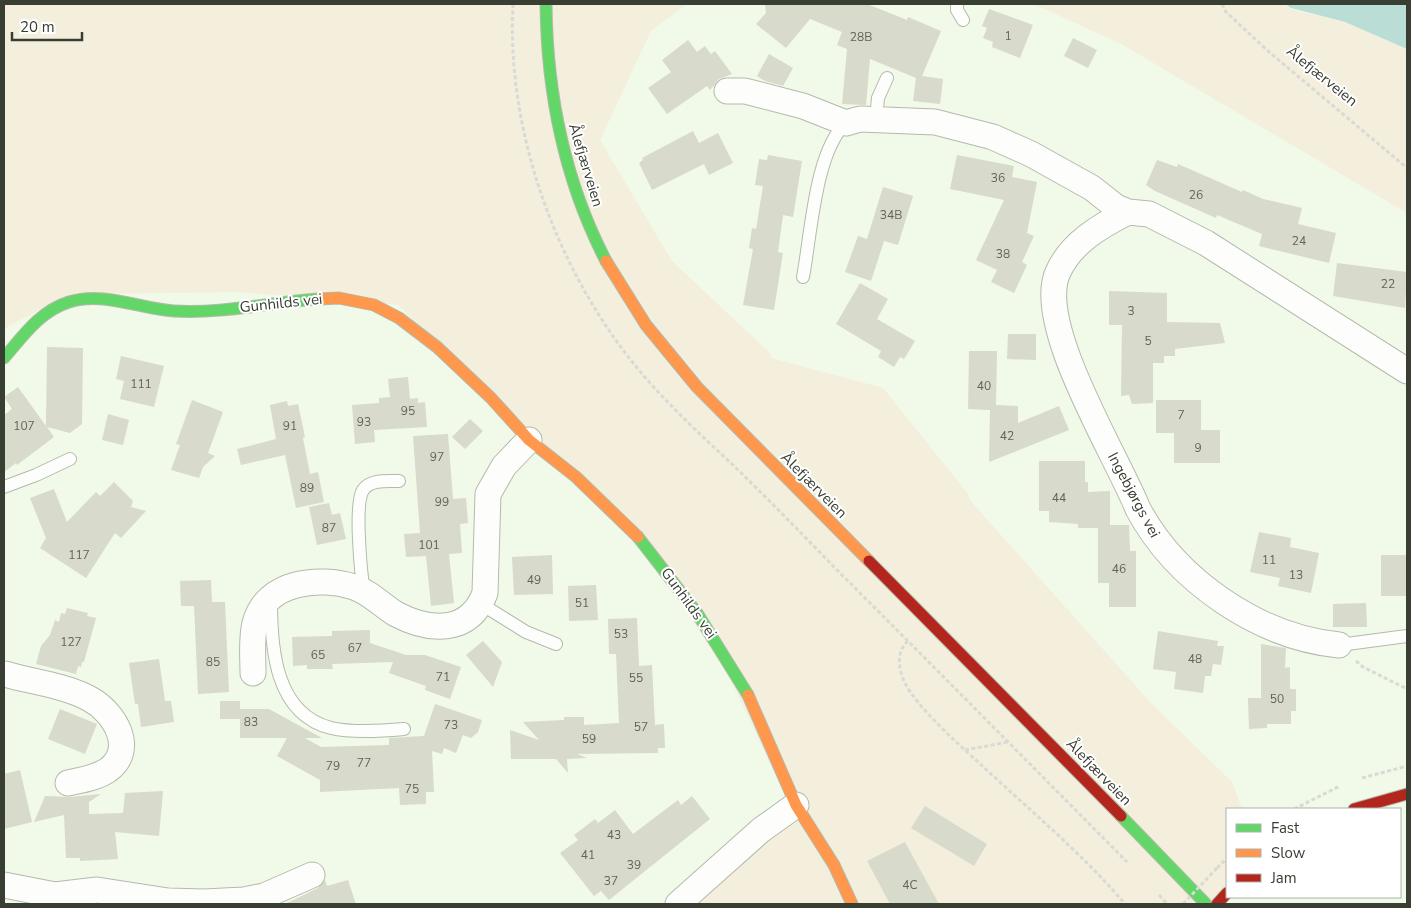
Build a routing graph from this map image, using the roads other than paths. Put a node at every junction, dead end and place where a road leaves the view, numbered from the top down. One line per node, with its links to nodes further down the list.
1 (546, 4): 34 (street, Ålefjærveien)
2 (956, 4): 3 (lane)
3 (963, 20)
4 (887, 78): 6 (lane)
5 (727, 92): 7 (street)
6 (876, 120): 7 (street); 8 (street)
7 (846, 123): 9 (lane)
8 (1128, 212): 11 (street); 21 (street, Ingebjørgs vei)
9 (803, 277)
10 (4, 358): 12 (street, Gunhilds vei)
11 (1407, 372)
12 (529, 440): 18 (street); 27 (street, Gunhilds vei)
13 (70, 459): 15 (lane)
14 (399, 480): 16 (lane)
15 (4, 487)
16 (364, 592): 17 (street); 18 (street)
17 (271, 597): 22 (street); 24 (lane)
18 (481, 604): 20 (lane)
19 (1407, 636): 21 (lane, Ingebjørgs vei)
20 (556, 644)
21 (1339, 645)
22 (253, 673)
23 (4, 676): 25 (street)
24 (404, 729)
25 (68, 783)
26 (1407, 794): 28 (street)
27 (796, 805): 32 (street); 33 (street, Gunhilds vei)
28 (1358, 808)
29 (312, 875): 30 (street)
30 (4, 885)
31 (1226, 895): 35 (street)
32 (678, 904)
33 (852, 904)
34 (1206, 904)
35 (1217, 904)

